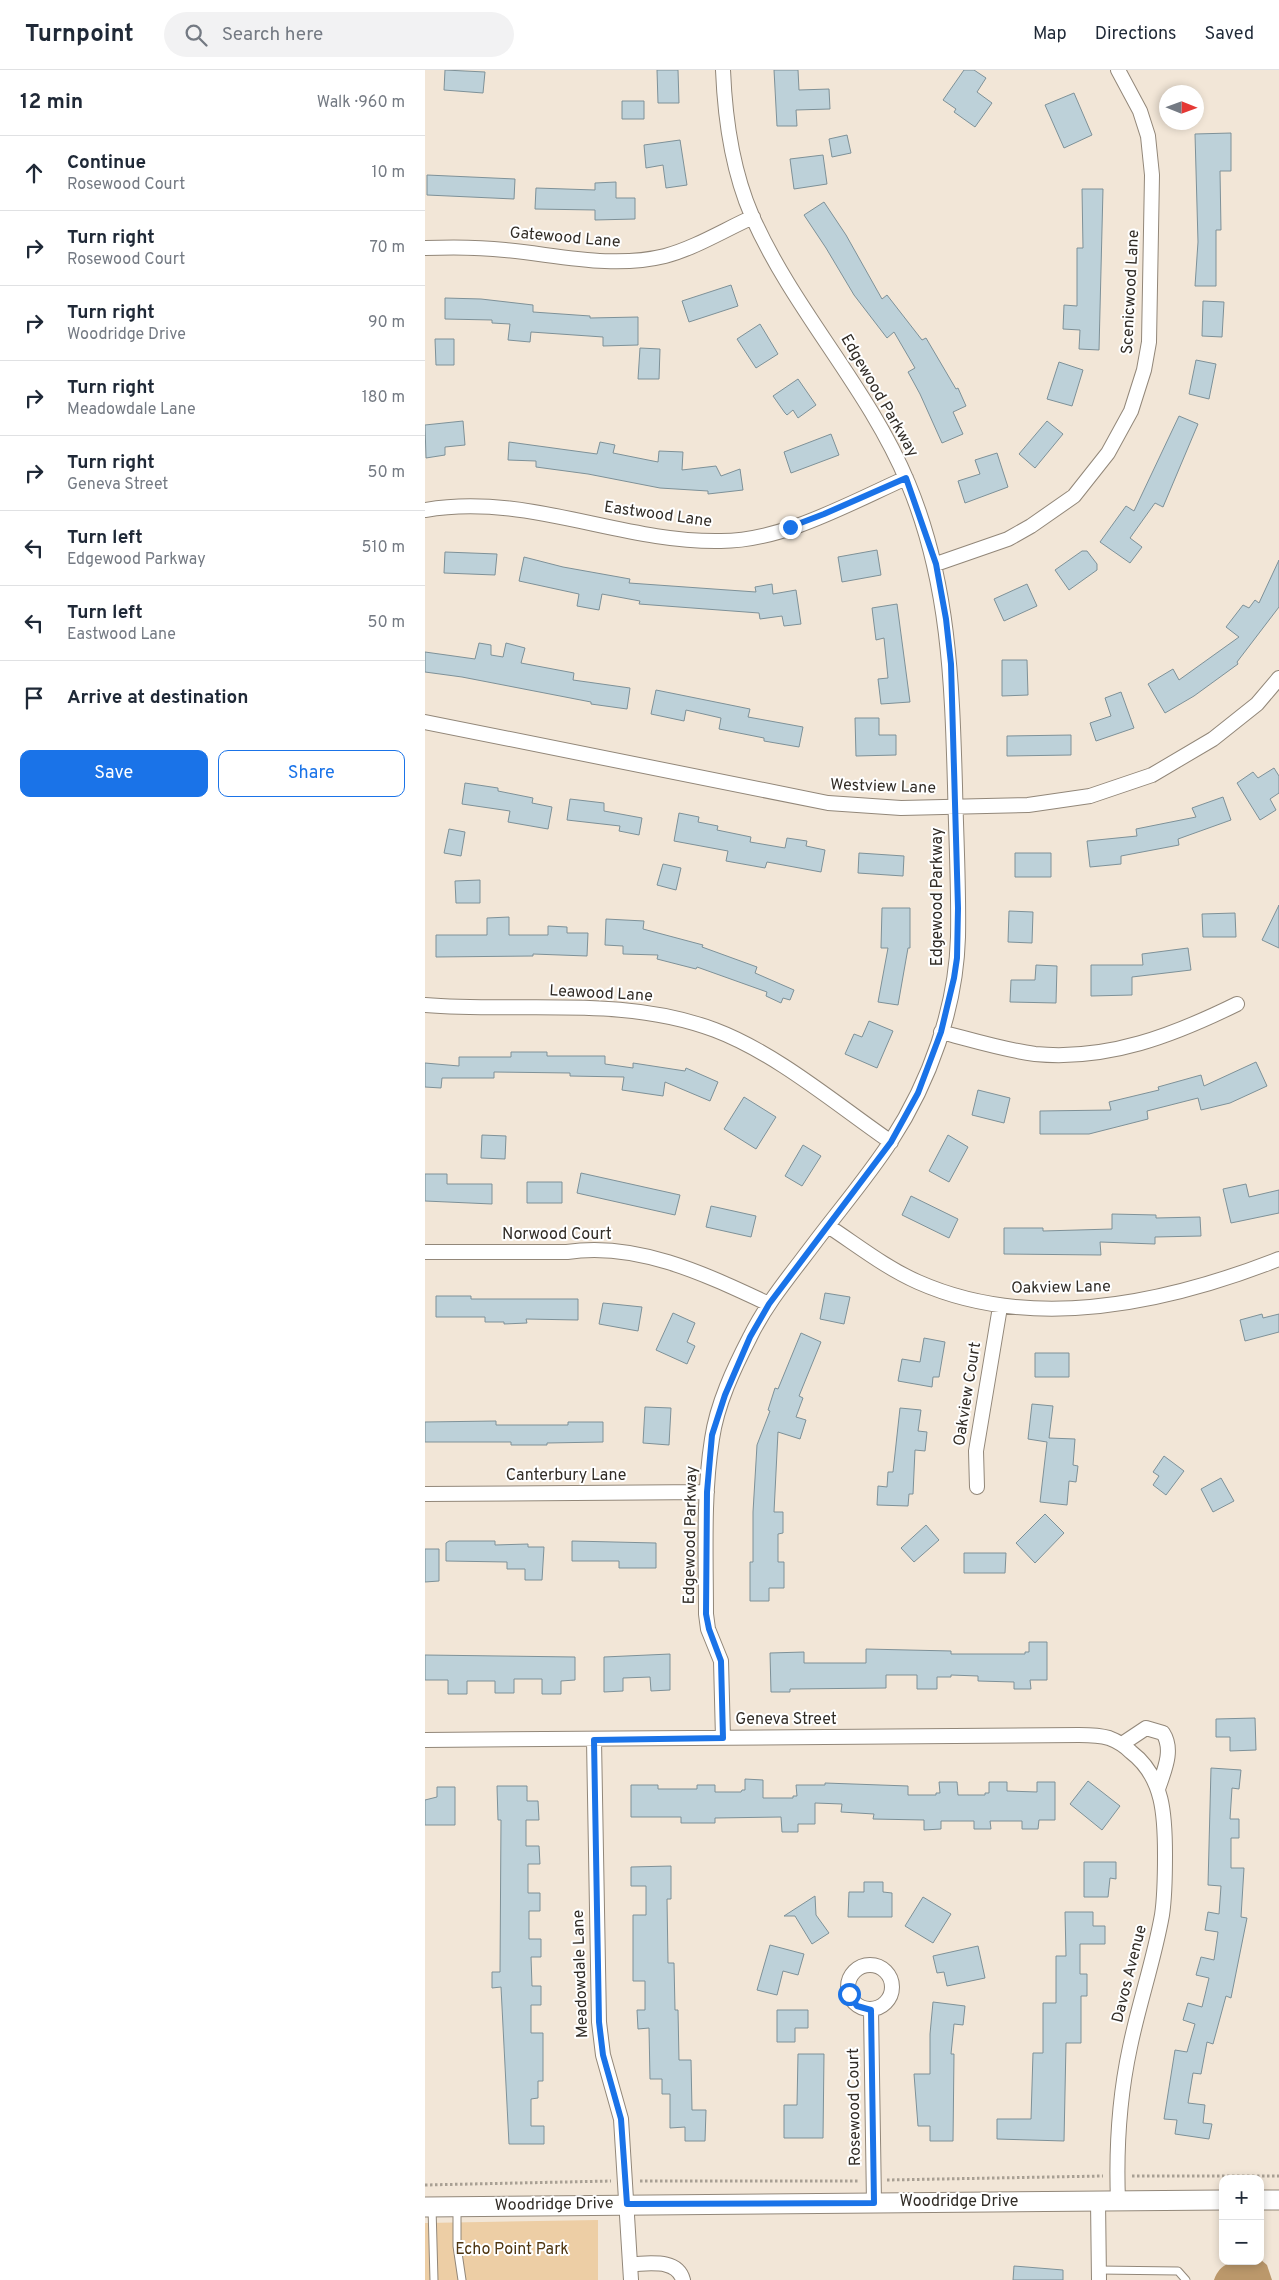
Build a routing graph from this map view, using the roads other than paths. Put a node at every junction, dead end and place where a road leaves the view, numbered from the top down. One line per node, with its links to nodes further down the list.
1 (723, 70): 3 (street, Edgewood Parkway)
2 (1118, 70): 7 (street, Scenicwood Lane)
3 (753, 217): 4 (street, Gatewood Lane); 5 (street, Edgewood Parkway)
4 (425, 248)
5 (906, 478): 6 (street, Eastwood Lane); 7 (street, Edgewood Parkway)
6 (425, 510)
7 (936, 564): 10 (street, Edgewood Parkway)
8 (1279, 678): 10 (street, Westview Lane)
9 (425, 722): 10 (street, Westview Lane)
10 (955, 807): 13 (street, Edgewood Parkway)
11 (1237, 1004): 13 (street)
12 (425, 1005): 14 (street, Leawood Lane)
13 (941, 1032): 14 (street, Edgewood Parkway)
14 (891, 1142): 15 (street, Edgewood Parkway)
15 (828, 1226): 18 (street, Edgewood Parkway); 19 (street, Oakview Lane)
16 (425, 1252): 18 (street, Norwood Court)
17 (1279, 1260): 19 (street, Oakview Lane)
18 (769, 1304): 21 (street, Edgewood Parkway)
19 (1000, 1306): 20 (street, Oakview Court)
20 (977, 1487)
21 (707, 1492): 22 (street, Canterbury Lane); 23 (street, Edgewood Parkway)
22 (425, 1494)
23 (723, 1738): 25 (street, Geneva Street); 26 (street, Geneva Street)
24 (425, 1740): 25 (street, Geneva Street)
25 (594, 1740): 36 (street, Meadowdale Lane)
26 (1122, 1744): 27 (street, Geneva Street); 28 (street)
27 (1141, 1759): 28 (street, Davos Avenue)
28 (1158, 1789): 33 (street, Davos Avenue)
29 (871, 2010): 35 (street, Rosewood Court)
30 (1219, 2200): 33 (street, Woodridge Drive)
31 (1264, 2200): 32 (street)
32 (1279, 2200)
33 (1119, 2201): 34 (street, Woodridge Drive)
34 (1098, 2202): 35 (street, Woodridge Drive); 40 (street)
35 (874, 2203): 36 (street, Woodridge Drive)
36 (627, 2204): 37 (street, Woodridge Drive); 39 (street, Meadowdale Lane)
37 (457, 2206): 38 (street, Woodridge Drive); 42 (lane)
38 (428, 2207): 41 (lane)
39 (631, 2264): 43 (street, Meadowdale Lane); 44 (street)
40 (1099, 2275): 45 (lane)
41 (433, 2280)
42 (462, 2280)
43 (631, 2280)
44 (683, 2280)
45 (1186, 2280)

